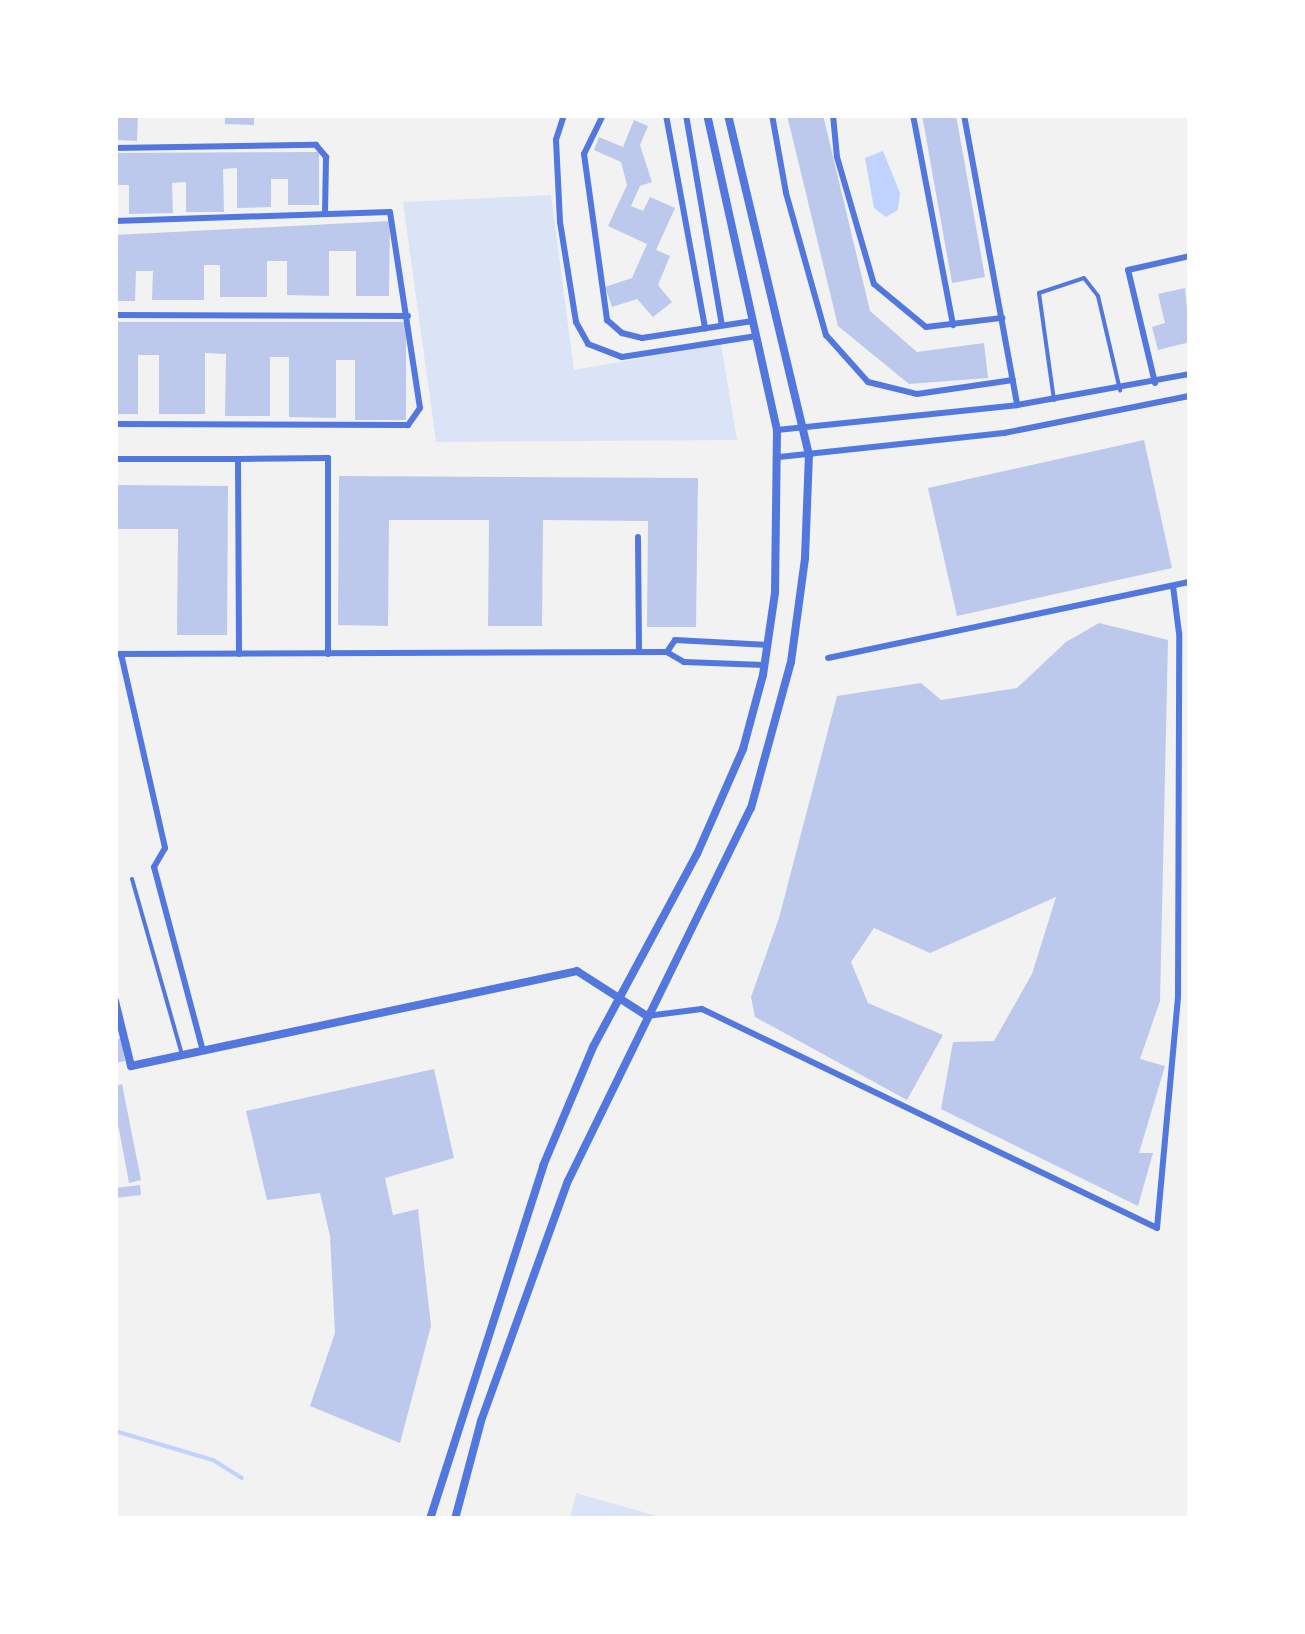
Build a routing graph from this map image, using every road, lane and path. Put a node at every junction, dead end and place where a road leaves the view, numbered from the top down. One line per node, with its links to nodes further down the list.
1 (564, 115): 22 (street)
2 (603, 115): 21 (street)
3 (666, 115): 21 (street)
4 (686, 115): 19 (street)
5 (707, 115): 18 (street)
6 (728, 115): 32 (street)
7 (772, 115): 25 (street)
8 (832, 115): 20 (street)
9 (913, 115): 20 (street)
10 (964, 115): 17 (street)
11 (115, 148): 12 (street)
12 (325, 212): 13 (street); 16 (street)
13 (115, 221)
14 (1190, 256): 24 (street)
15 (115, 315): 16 (street)
16 (408, 316): 30 (street)
17 (1002, 318): 20 (street); 25 (street)
18 (753, 321): 19 (street); 22 (street)
19 (722, 325): 21 (street)
20 (953, 325)
21 (705, 328)
22 (756, 336): 31 (street)
23 (1190, 374): 24 (street)
24 (1156, 383): 26 (street)
25 (1014, 384): 29 (street)
26 (1120, 390): 28 (street); 28 (lane)
27 (1190, 396): 33 (street)
28 (1054, 400): 29 (street)
29 (1017, 405): 32 (street)
30 (115, 424)
31 (778, 430): 32 (street); 34 (street)
32 (805, 431): 33 (street)
33 (808, 455): 34 (street); 51 (street)
34 (778, 457): 40 (street)
35 (238, 458): 36 (street); 44 (street); 45 (street)
36 (115, 459)
37 (638, 538): 41 (street)
38 (1190, 582): 39 (street)
39 (1173, 586): 46 (street); 51 (street)
40 (768, 644): 42 (street); 47 (street)
41 (639, 652): 42 (street); 45 (street)
42 (667, 652): 47 (street)
43 (118, 654): 44 (street); 52 (street)
44 (239, 654): 45 (street)
45 (328, 654)
46 (828, 658)
47 (765, 665): 49 (street)
48 (132, 879): 53 (lane)
49 (620, 996): 51 (street); 52 (street); 54 (street)
50 (115, 1001): 53 (street)
51 (646, 1016): 55 (street)
52 (203, 1050): 53 (street)
53 (182, 1055)
54 (430, 1519)
55 (455, 1519)

